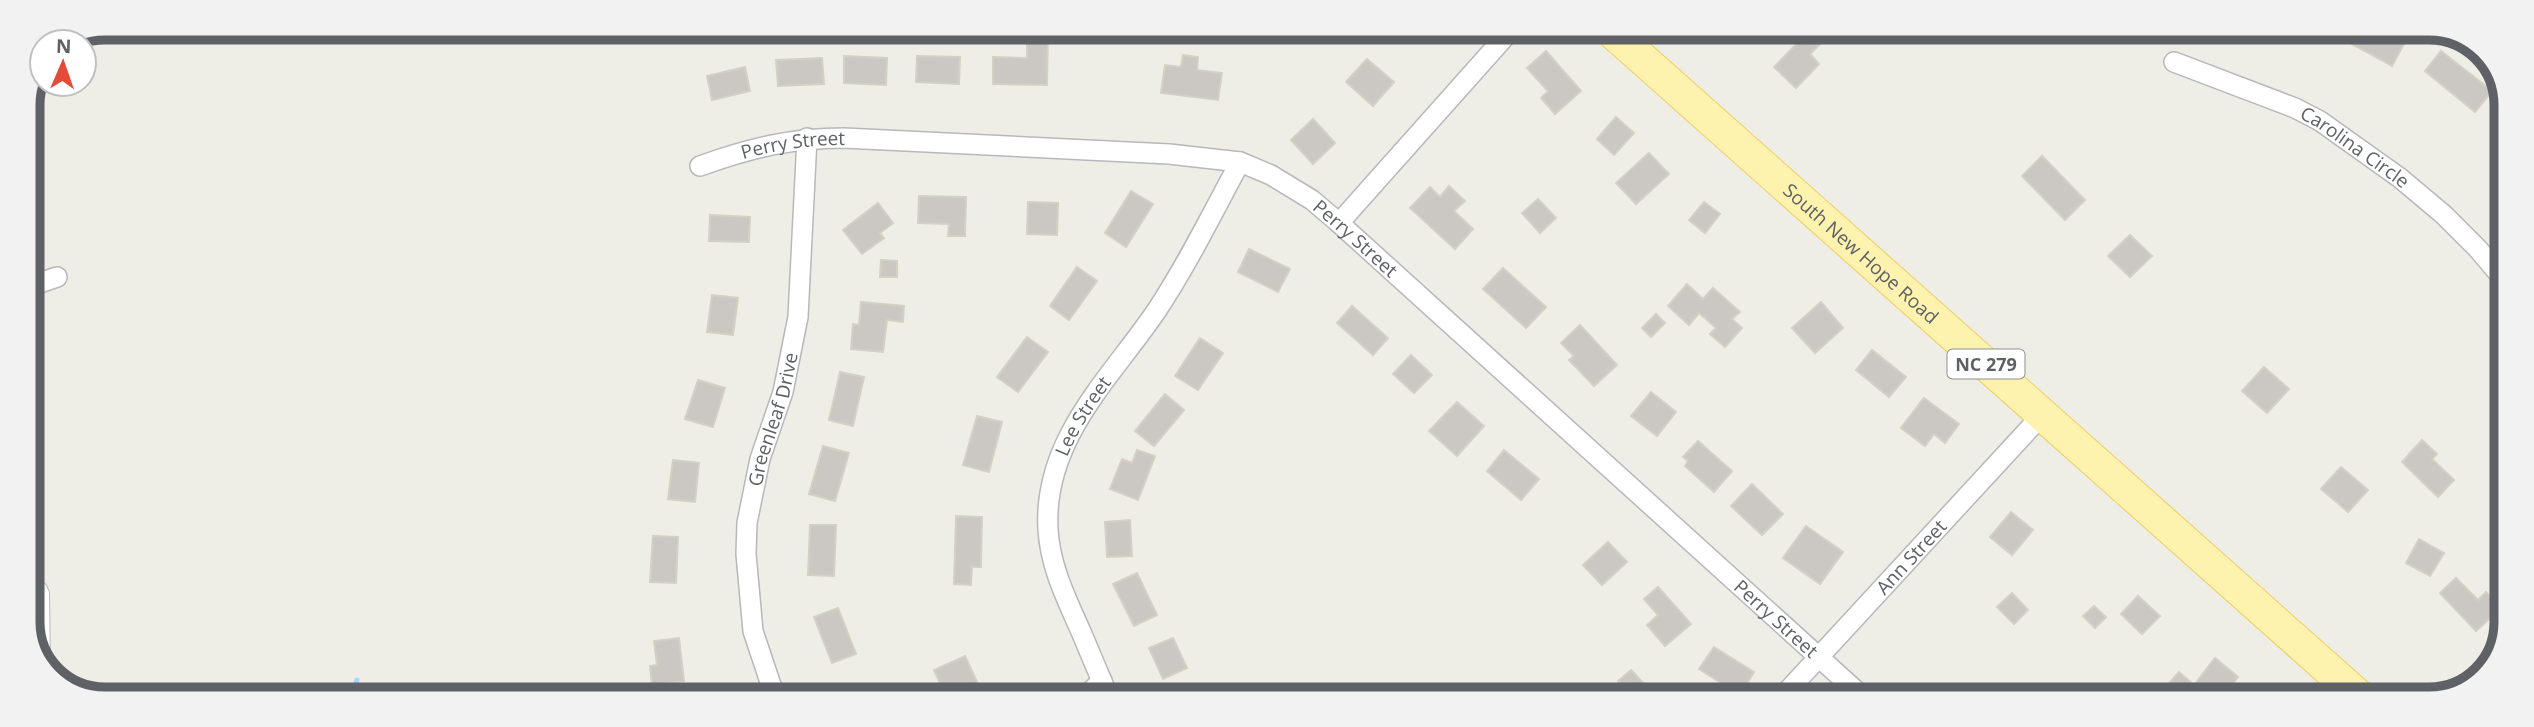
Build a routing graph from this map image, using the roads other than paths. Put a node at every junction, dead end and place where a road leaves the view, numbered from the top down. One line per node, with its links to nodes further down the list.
1 (1502, 40): 7 (street)
2 (1621, 40): 11 (main road, South New Hope Road / NC 279)
3 (2174, 62): 8 (street, Carolina Circle)
4 (807, 138): 5 (street, Perry Street); 6 (street, Perry Street); 15 (street, Greenleaf Drive)
5 (1240, 162): 7 (street, Perry Street); 16 (street, Lee Street)
6 (700, 166)
7 (1339, 223): 14 (street, Perry Street)
8 (2494, 268)
9 (57, 277): 10 (street)
10 (40, 283)
11 (2042, 415): 14 (street, Ann Street); 19 (main road, South New Hope Road / NC 279)
12 (40, 585): 13 (lane)
13 (45, 646)
14 (1818, 657): 17 (street, Ann Street); 18 (street, Perry Street)
15 (772, 687)
16 (1104, 687)
17 (1791, 687)
18 (1852, 687)
19 (2348, 687)

